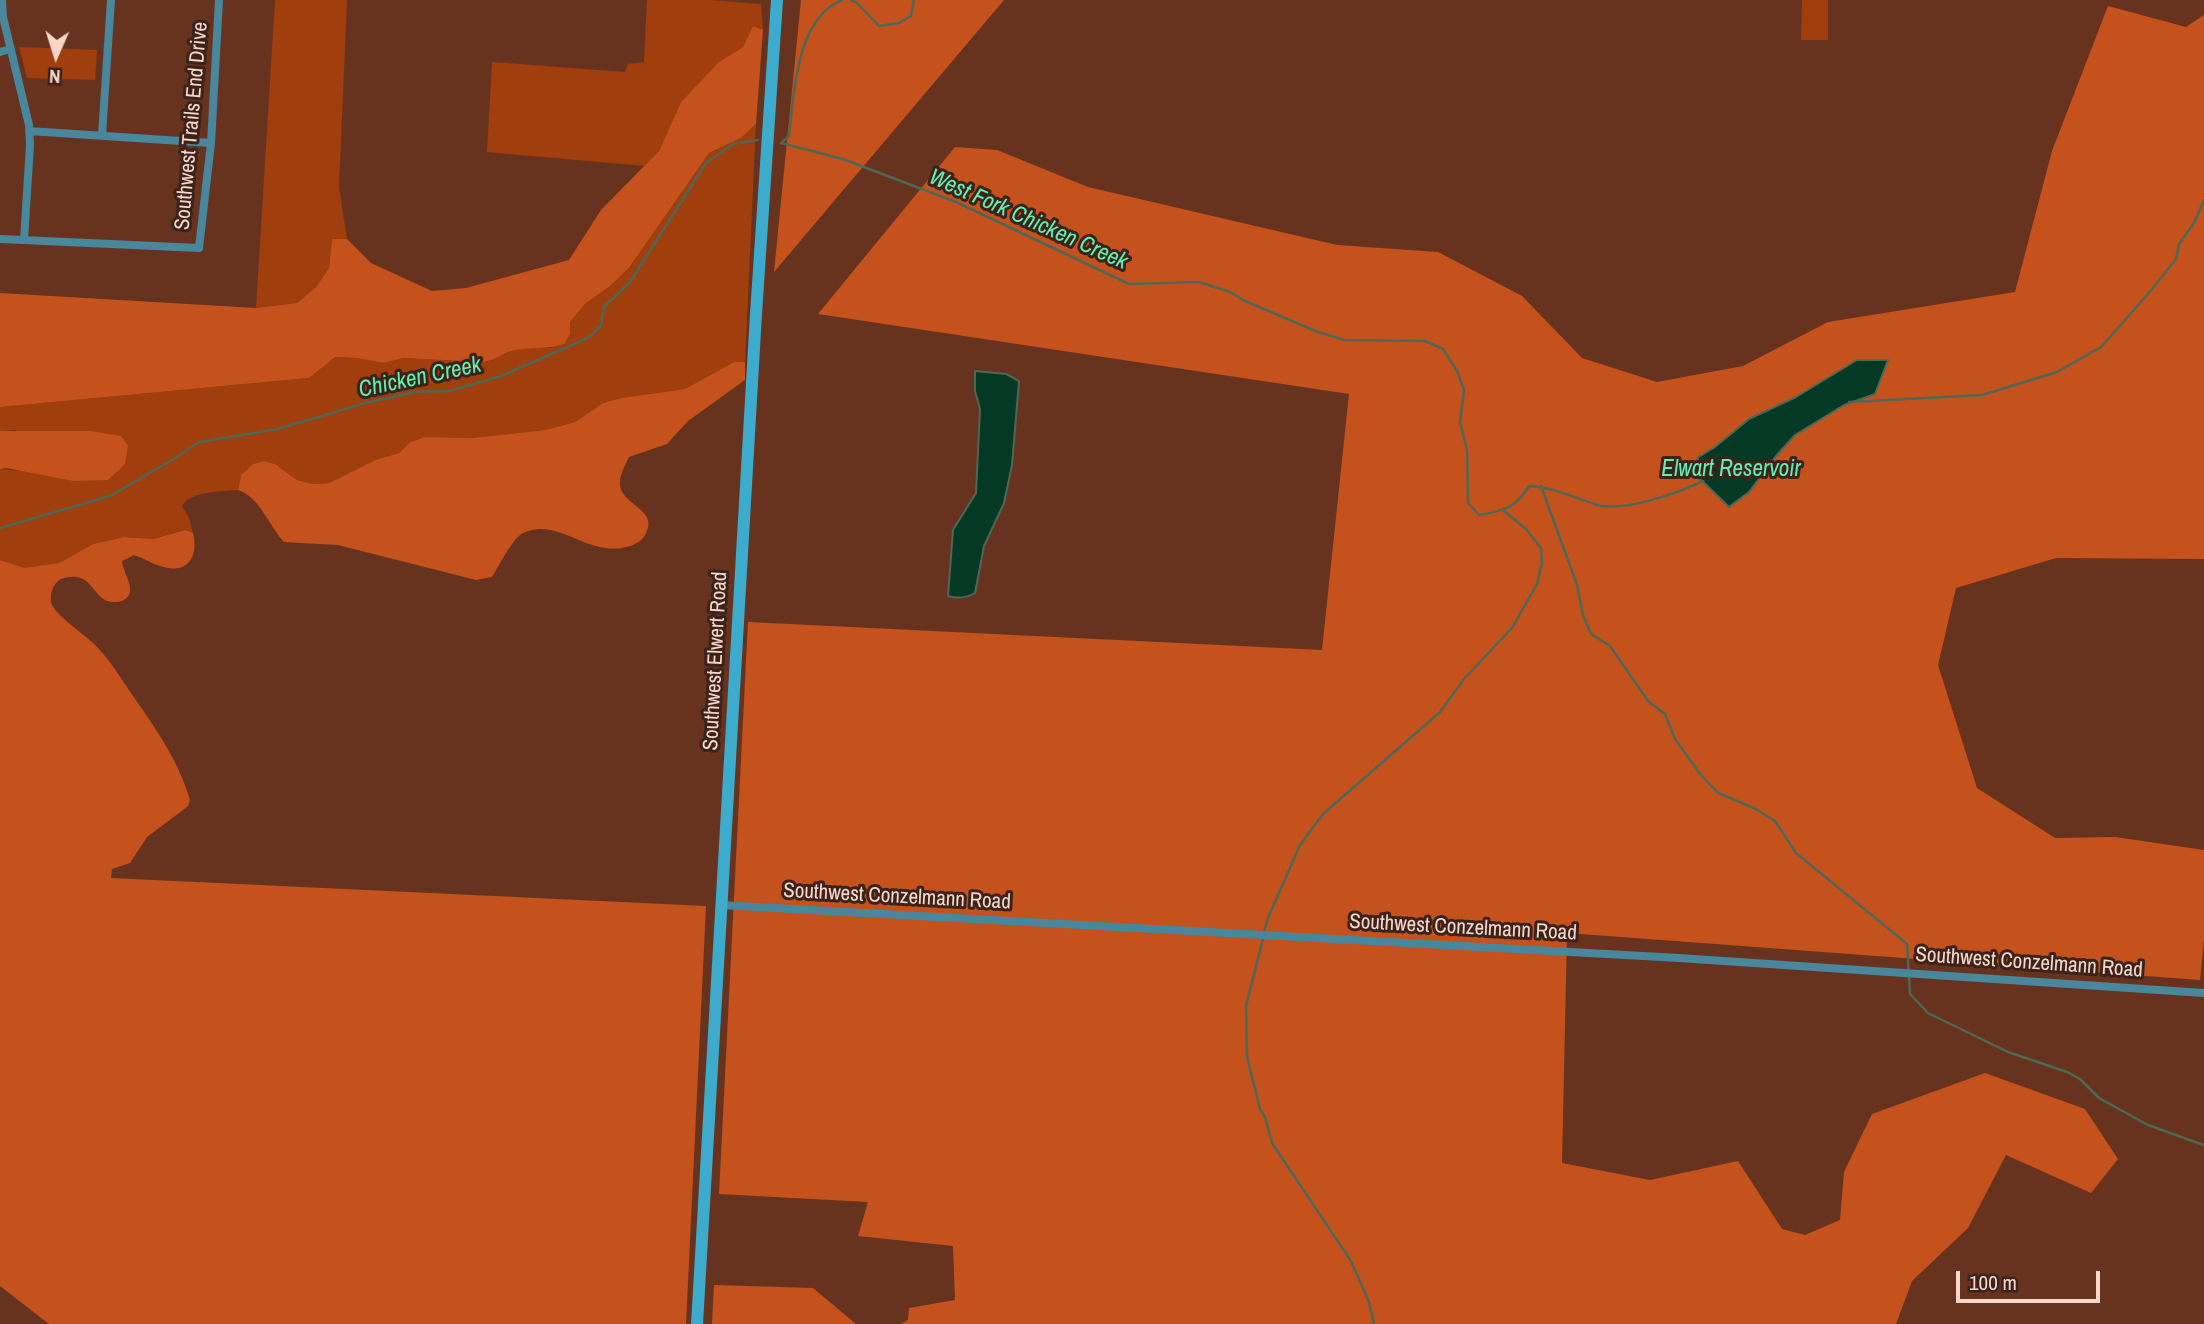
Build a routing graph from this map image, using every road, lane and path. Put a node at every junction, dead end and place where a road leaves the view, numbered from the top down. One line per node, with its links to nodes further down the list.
1 (2, 0): 5 (street)
2 (111, 0): 8 (street)
3 (219, 0): 9 (street, Southwest Trails End Drive)
4 (777, 0): 12 (main road, Southwest Elwert Road)
5 (10, 49): 6 (street); 7 (street)
6 (0, 52)
7 (29, 131): 8 (street); 11 (street)
8 (102, 135): 9 (street)
9 (211, 144): 11 (street, Southwest Trails End Drive)
10 (0, 239): 11 (street)
11 (24, 240)
12 (720, 905): 13 (street, Southwest Conzelmann Road); 14 (main road, Southwest Elwert Road)
13 (2204, 993)
14 (697, 1324)

